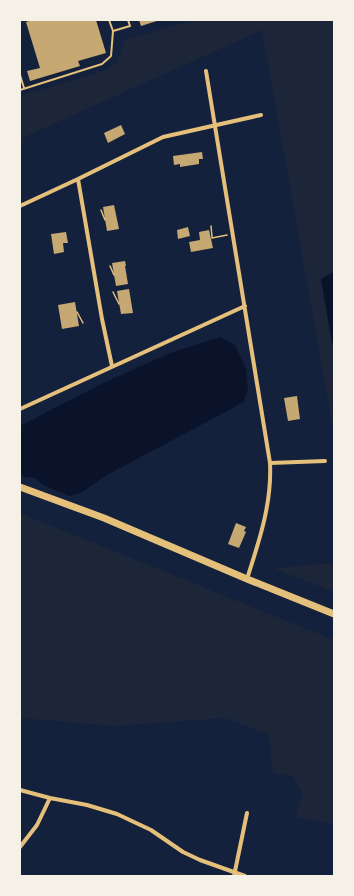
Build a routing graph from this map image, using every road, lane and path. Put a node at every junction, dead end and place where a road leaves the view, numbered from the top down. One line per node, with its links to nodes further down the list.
1 (110, 20): 3 (lane)
2 (128, 20): 3 (lane)
3 (113, 32): 6 (lane)
4 (206, 71): 9 (street)
5 (20, 75): 6 (lane)
6 (24, 88): 7 (lane)
7 (20, 90)
8 (261, 115): 9 (street)
9 (215, 125): 10 (street); 15 (street)
10 (78, 179): 11 (street); 23 (street)
11 (20, 206)
12 (101, 210): 13 (path)
13 (105, 220)
14 (210, 226): 15 (path)
15 (233, 234): 20 (street)
16 (110, 266): 17 (path)
17 (114, 275)
18 (113, 292): 19 (path)
19 (119, 304)
20 (245, 306): 23 (street); 26 (street)
21 (77, 312): 22 (path)
22 (83, 323)
23 (112, 366): 24 (street)
24 (20, 409)
25 (325, 461): 26 (street)
26 (270, 463): 28 (street)
27 (20, 487): 28 (main road)
28 (247, 579): 29 (main road)
29 (334, 614)
30 (20, 790): 31 (street)
31 (50, 798): 33 (street); 34 (street)
32 (247, 814): 34 (street)
33 (20, 847)
34 (234, 875): 35 (street)
35 (245, 876)

